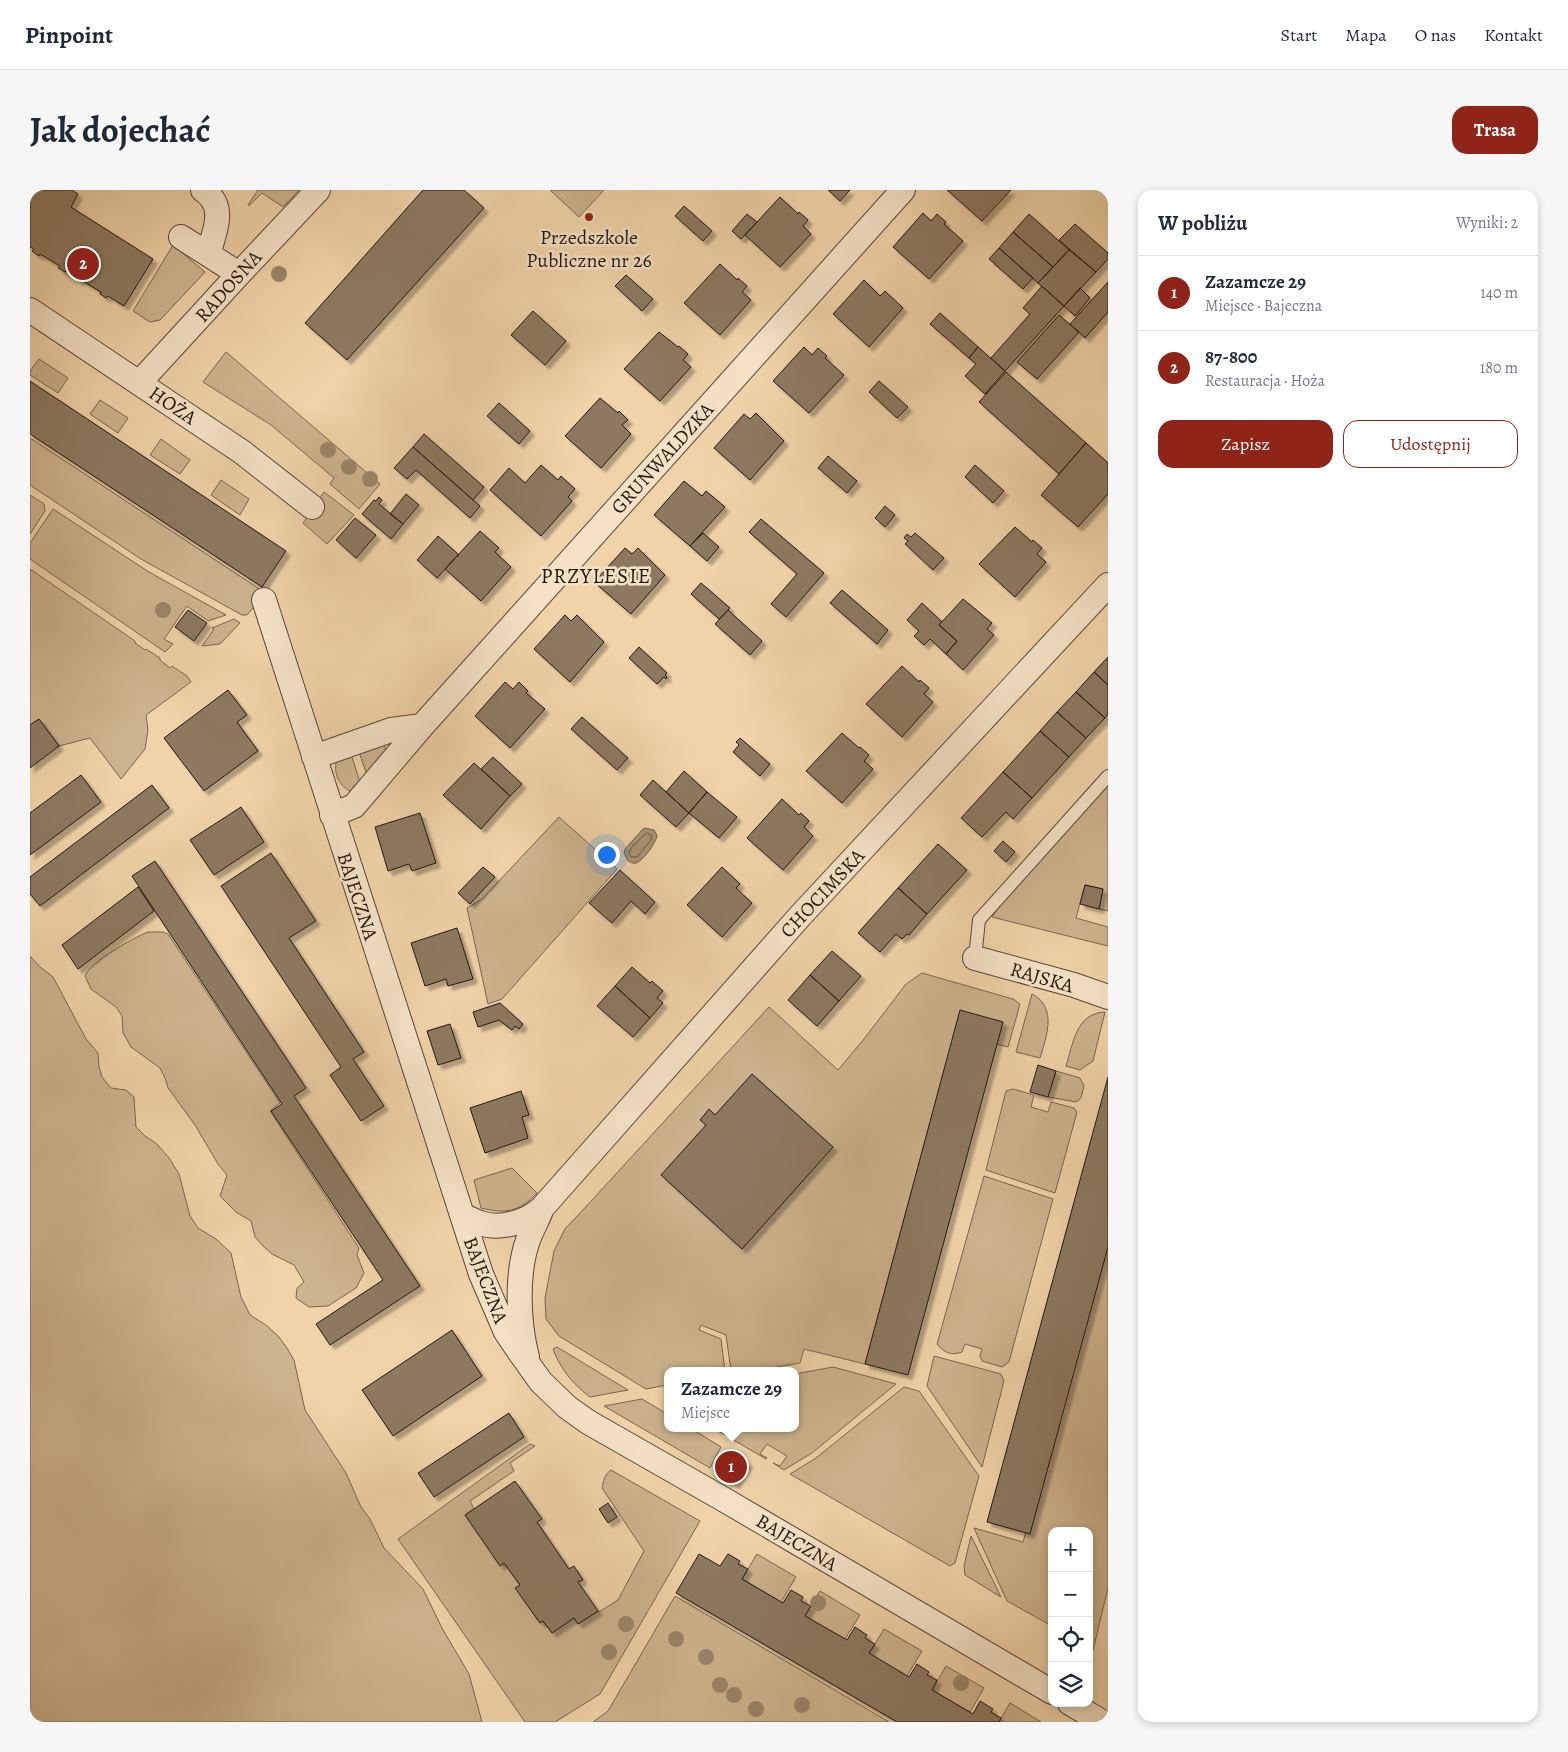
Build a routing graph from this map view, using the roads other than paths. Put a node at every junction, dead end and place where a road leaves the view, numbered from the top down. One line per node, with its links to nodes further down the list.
1 (203, 190): 5 (street)
2 (318, 190): 6 (street, RADOSNA)
3 (903, 190): 12 (street, GRUNWALDZKA)
4 (181, 236): 5 (street)
5 (208, 254): 6 (street)
6 (239, 274): 8 (street, RADOSNA)
7 (30, 310): 8 (street, HOŻA)
8 (139, 382): 9 (street, HOŻA)
9 (312, 507)
10 (1108, 585): 18 (street, CHOCIMSKA)
11 (264, 600): 13 (street, BAJECZNA)
12 (422, 726): 13 (street); 15 (street, GRUNWALDZKA)
13 (314, 757): 15 (street, BAJECZNA)
14 (1108, 776): 16 (lane)
15 (332, 815): 19 (street, BAJECZNA)
16 (975, 958): 17 (street, RAJSKA)
17 (1108, 997)
18 (542, 1208): 19 (street, CHOCIMSKA); 20 (street, CHOCIMSKA)
19 (462, 1215): 20 (street, BAJECZNA)
20 (530, 1368): 21 (street, BAJECZNA)
21 (1048, 1690)
22 (1077, 1707): 23 (street)
23 (1102, 1722)

